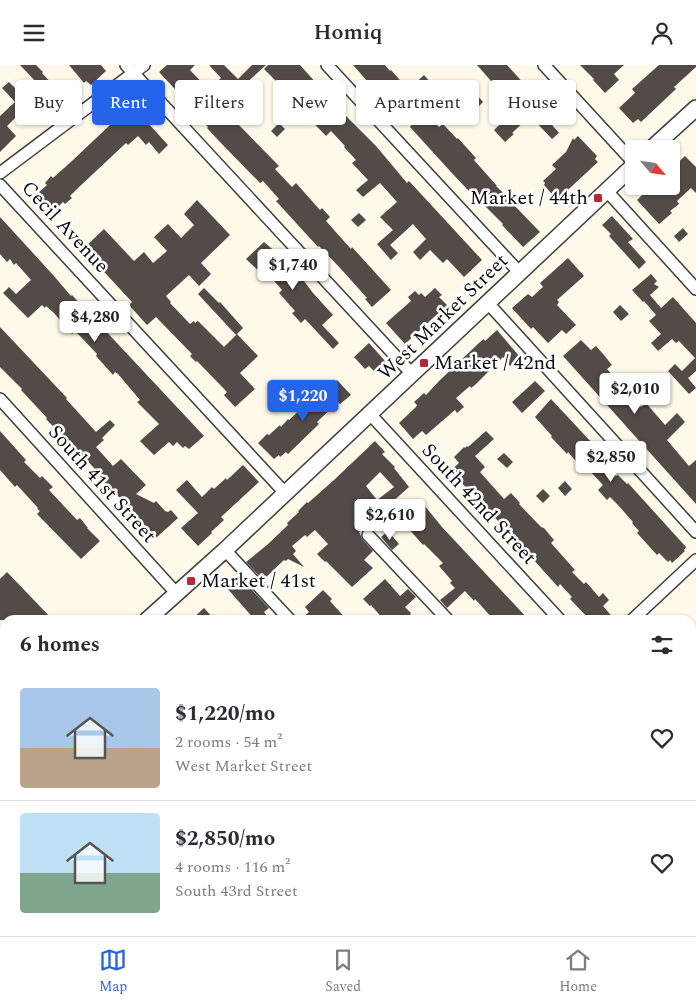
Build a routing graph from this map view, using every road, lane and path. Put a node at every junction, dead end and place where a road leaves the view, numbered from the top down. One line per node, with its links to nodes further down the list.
1 (144, 65): 4 (street)
2 (327, 65): 12 (street)
3 (544, 65): 7 (street)
4 (129, 69): 9 (street); 15 (street)
5 (696, 108): 6 (street)
6 (661, 140)
7 (625, 154)
8 (625, 172): 11 (street, West Market Street)
9 (0, 173)
10 (0, 185): 18 (street, Cecil Avenue)
11 (606, 190): 12 (street, West Market Street); 13 (street)
12 (519, 272): 14 (street, West Market Street)
13 (696, 289)
14 (488, 302): 15 (street, West Market Street); 19 (street)
15 (412, 374): 17 (street, West Market Street)
16 (0, 399): 23 (street, South 41st Street)
17 (370, 414): 18 (street, West Market Street); 27 (street, South 42nd Street)
18 (285, 493): 21 (street, West Market Street)
19 (696, 532)
20 (368, 535): 26 (street)
21 (225, 550): 23 (street, West Market Street); 25 (street)
22 (696, 561): 28 (street)
23 (177, 594): 24 (street, West Market Street)
24 (153, 615)
25 (285, 615)
26 (443, 615)
27 (555, 615)
28 (637, 615)

